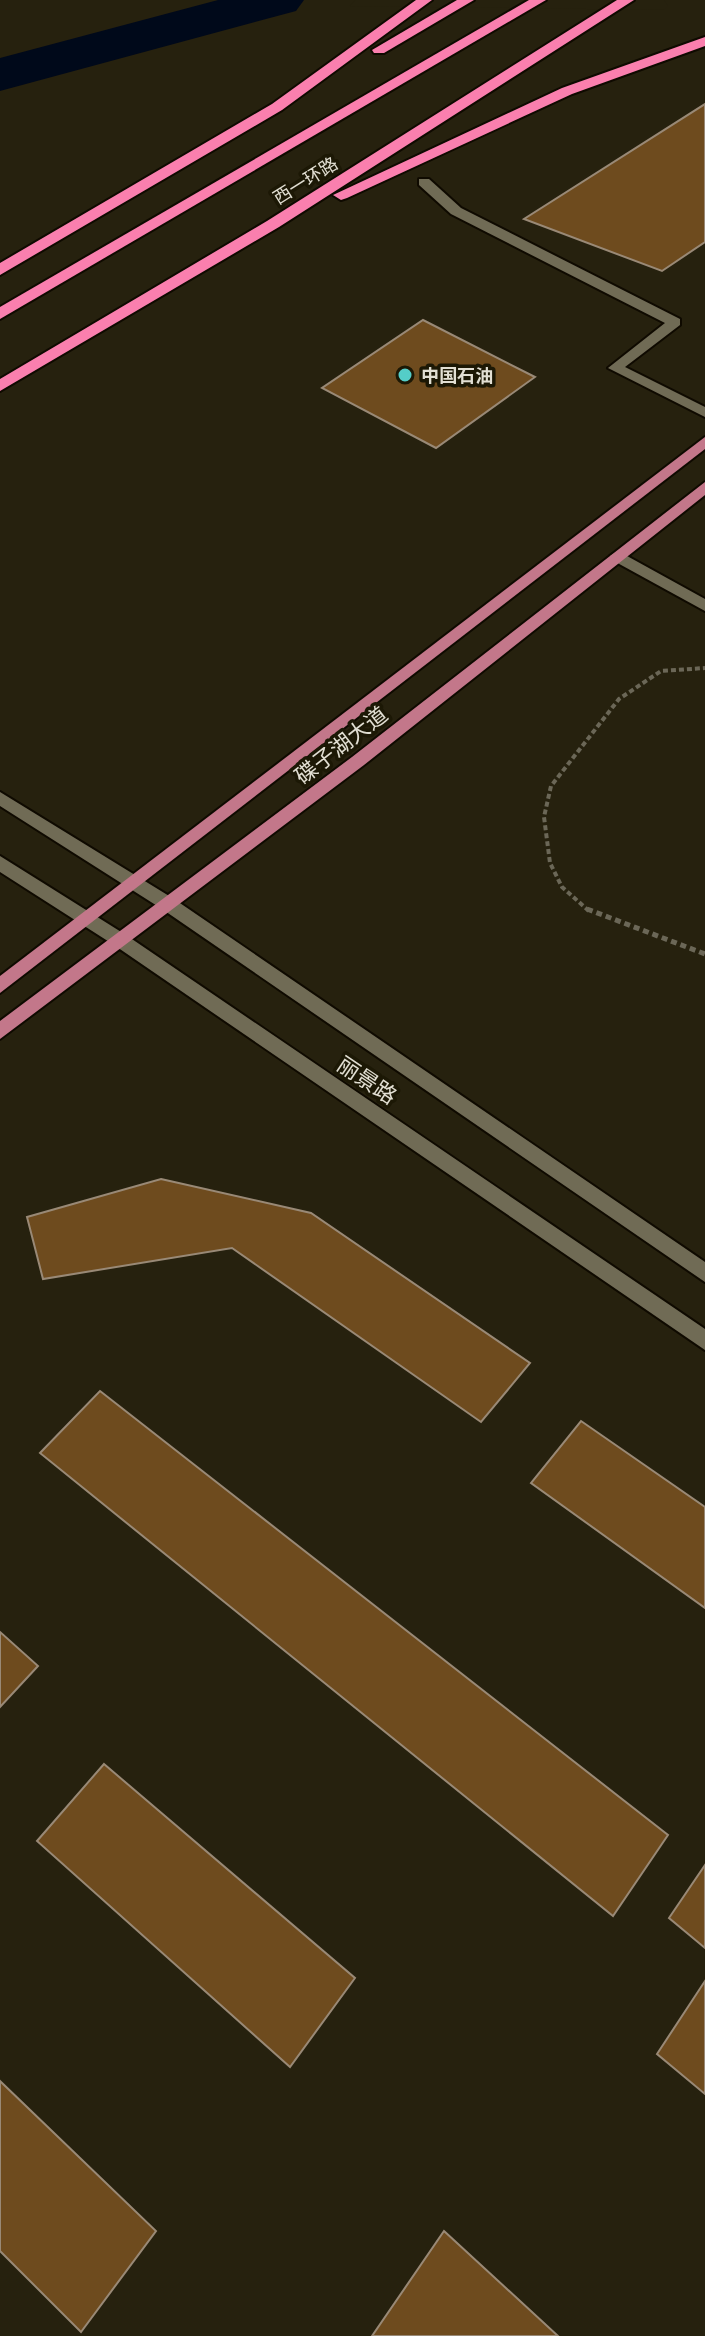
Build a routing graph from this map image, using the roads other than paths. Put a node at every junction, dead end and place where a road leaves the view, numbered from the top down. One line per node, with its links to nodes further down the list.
1 (425, 0): 6 (highway)
2 (467, 0): 6 (highway)
3 (539, 0): 10 (highway, 西一环路)
4 (627, 0): 8 (highway, 西一环路)
5 (705, 41): 8 (highway)
6 (277, 107): 9 (highway)
7 (424, 182): 12 (street)
8 (273, 224): 11 (highway, 西一环路)
9 (0, 270)
10 (0, 314)
11 (0, 386)
12 (705, 413)
13 (705, 442): 19 (main road, 碟子湖大道)
14 (705, 487): 15 (main road, 碟子湖大道)
15 (618, 556): 16 (street); 20 (main road, 碟子湖大道)
16 (705, 606)
17 (0, 798): 19 (street, 丽景路)
18 (0, 863): 21 (street, 丽景路)
19 (135, 882): 20 (street, 丽景路); 21 (main road, 碟子湖大道)
20 (168, 904): 22 (main road, 碟子湖大道); 25 (street, 丽景路)
21 (88, 919): 22 (street, 丽景路); 23 (main road, 碟子湖大道)
22 (120, 940): 24 (main road, 碟子湖大道); 26 (street, 丽景路)
23 (0, 986)
24 (0, 1031)
25 (705, 1273)
26 (705, 1341)

